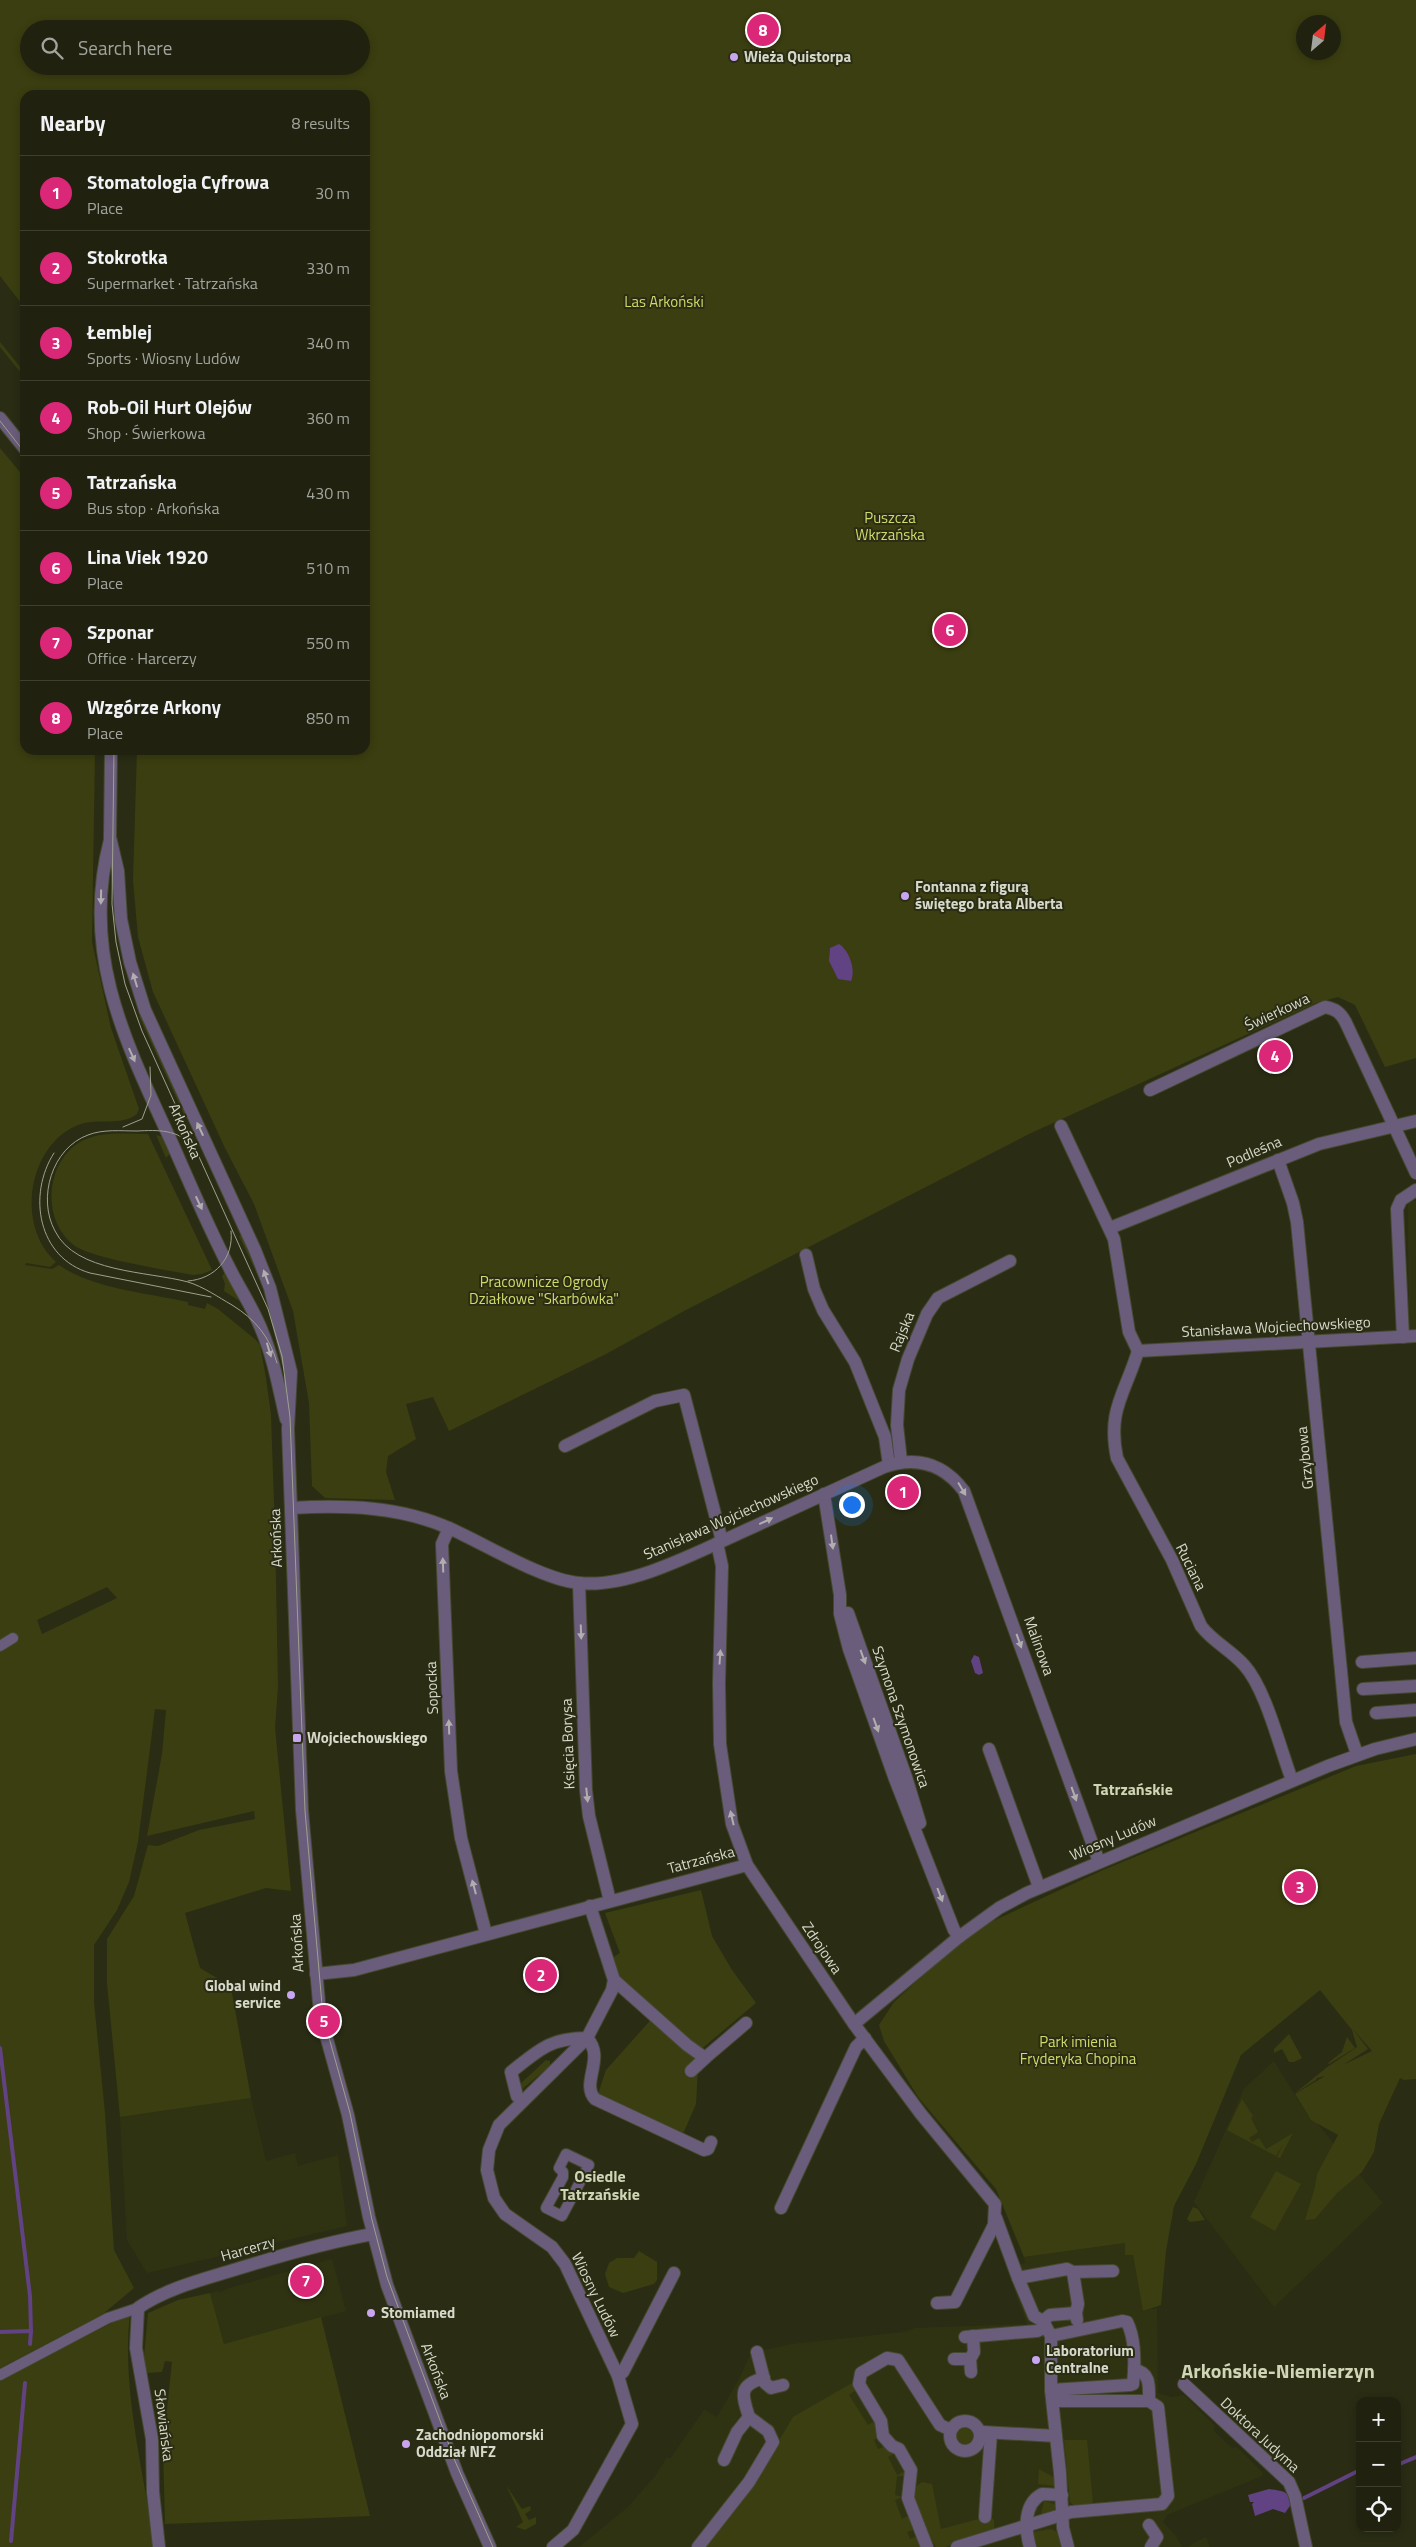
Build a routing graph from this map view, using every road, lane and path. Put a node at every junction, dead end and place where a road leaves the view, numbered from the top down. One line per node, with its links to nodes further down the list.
1 (0, 418): 2 (street)
2 (20, 443)
3 (111, 755): 4 (street, Arkońska)
4 (110, 837): 19 (street, Arkońska, one-way to 4); 19 (street, Arkońska, one-way to 19)
5 (1150, 1090): 7 (street, Świerkowa)
6 (1416, 1121): 7 (street, Podleśna)
7 (1396, 1125): 9 (street, Podleśna); 10 (street, Świerkowa)
8 (1061, 1126): 12 (street)
9 (1278, 1160): 12 (street, Podleśna); 17 (street, Grzybowa)
10 (1416, 1173)
11 (1416, 1190): 16 (street)
12 (1110, 1228): 18 (street)
13 (806, 1256): 22 (street)
14 (1010, 1261): 22 (street, Rajska)
15 (1416, 1336): 16 (street, Stanisława Wojciechowskiego)
16 (1403, 1337): 17 (street, Stanisława Wojciechowskiego)
17 (1309, 1342): 18 (street, Stanisława Wojciechowskiego); 38 (street, Grzybowa)
18 (1138, 1351): 39 (street, Ruciana)
19 (288, 1429): 24 (street, Arkońska)
20 (565, 1446): 26 (street, Zdrojowa)
21 (923, 1462): 22 (street, Stanisława Wojciechowskiego); 40 (street, Malinowa, one-way to 40)
22 (895, 1463): 23 (street, Stanisława Wojciechowskiego)
23 (824, 1494): 26 (street, Stanisława Wojciechowskiego, one-way to 23); 46 (street, Szymona Szymonowica, one-way to 46)
24 (291, 1508): 25 (street, Stanisława Wojciechowskiego); 47 (street, Arkońska)
25 (449, 1528): 27 (street, Stanisława Wojciechowskiego); 45 (street, Sopocka, one-way to 25)
26 (719, 1542): 27 (street, Stanisława Wojciechowskiego); 41 (street, Zdrojowa, one-way to 26)
27 (579, 1584): 43 (street, Księcia Borysa, one-way to 43)
28 (13, 1638): 29 (street)
29 (0, 1646)
30 (1416, 1658): 31 (street)
31 (1362, 1662)
32 (1416, 1686): 33 (street)
33 (1363, 1689)
34 (1416, 1710): 35 (street)
35 (1376, 1713)
36 (1416, 1739): 38 (street, Wiosny Ludów)
37 (989, 1749): 42 (street)
38 (1358, 1754): 39 (street, Wiosny Ludów)
39 (1292, 1780): 40 (street, Wiosny Ludów)
40 (1099, 1862): 42 (street, Wiosny Ludów)
41 (747, 1864): 43 (street, Tatrzańska); 50 (street, Zdrojowa)
42 (1040, 1887): 46 (street, Wiosny Ludów)
43 (610, 1901): 44 (street, Tatrzańska)
44 (590, 1906): 45 (street, Tatrzańska); 48 (street)
45 (486, 1934): 47 (street, Tatrzańska)
46 (958, 1937): 50 (street, Wiosny Ludów)
47 (316, 1974): 60 (street, Arkońska)
48 (614, 1980): 51 (street, Wiosny Ludów); 53 (street)
49 (746, 2023): 53 (street)
50 (854, 2024): 52 (street, Zdrojowa)
51 (587, 2038): 55 (street, Wiosny Ludów); 55 (street); 56 (street)
52 (865, 2038): 58 (street); 59 (street, Zdrojowa)
53 (705, 2058): 54 (street)
54 (690, 2071)
55 (521, 2100): 76 (street, Wiosny Ludów)
56 (711, 2142)
57 (546, 2208): 57 (street)
58 (781, 2208)
59 (996, 2218): 64 (street, Zdrojowa); 65 (street)
60 (373, 2234): 66 (street, Harcerzy); 93 (street, Arkońska)
61 (1113, 2271): 62 (street)
62 (1073, 2272): 64 (street); 67 (street)
63 (674, 2273): 76 (street)
64 (1018, 2278): 68 (street, Zdrojowa)
65 (937, 2303)
66 (138, 2308): 75 (street); 92 (street, Słowiańska)
67 (1076, 2313): 68 (street); 69 (street)
68 (1046, 2328): 69 (street); 71 (street); 80 (street)
69 (1078, 2330): 73 (street)
70 (757, 2352): 77 (street)
71 (970, 2358): 72 (street); 74 (street)
72 (954, 2359)
73 (1134, 2370): 80 (street); 81 (street)
74 (971, 2372)
75 (0, 2375)
76 (618, 2376): 94 (street, Wiosny Ludów)
77 (764, 2378): 79 (street); 82 (street)
78 (1184, 2384): 101 (street, Doktora Judyma)
79 (783, 2385)
80 (1052, 2396): 81 (street); 85 (street)
81 (1149, 2401): 88 (street)
82 (748, 2417): 86 (street); 95 (street)
83 (951, 2430): 84 (street); 84 (street); 96 (street)
84 (986, 2432): 85 (street); 89 (street)
85 (1056, 2436): 87 (street)
86 (724, 2460)
87 (1062, 2495): 88 (street); 91 (street)
88 (1063, 2516): 91 (street); 99 (street)
89 (985, 2517)
90 (1150, 2525): 100 (street)
91 (1026, 2526): 97 (street); 98 (street)
92 (159, 2547)
93 (490, 2547)
94 (553, 2547)
95 (698, 2547)
96 (928, 2547)
97 (957, 2547)
98 (1030, 2547)
99 (1068, 2547)
100 (1151, 2547)
101 (1306, 2547)

